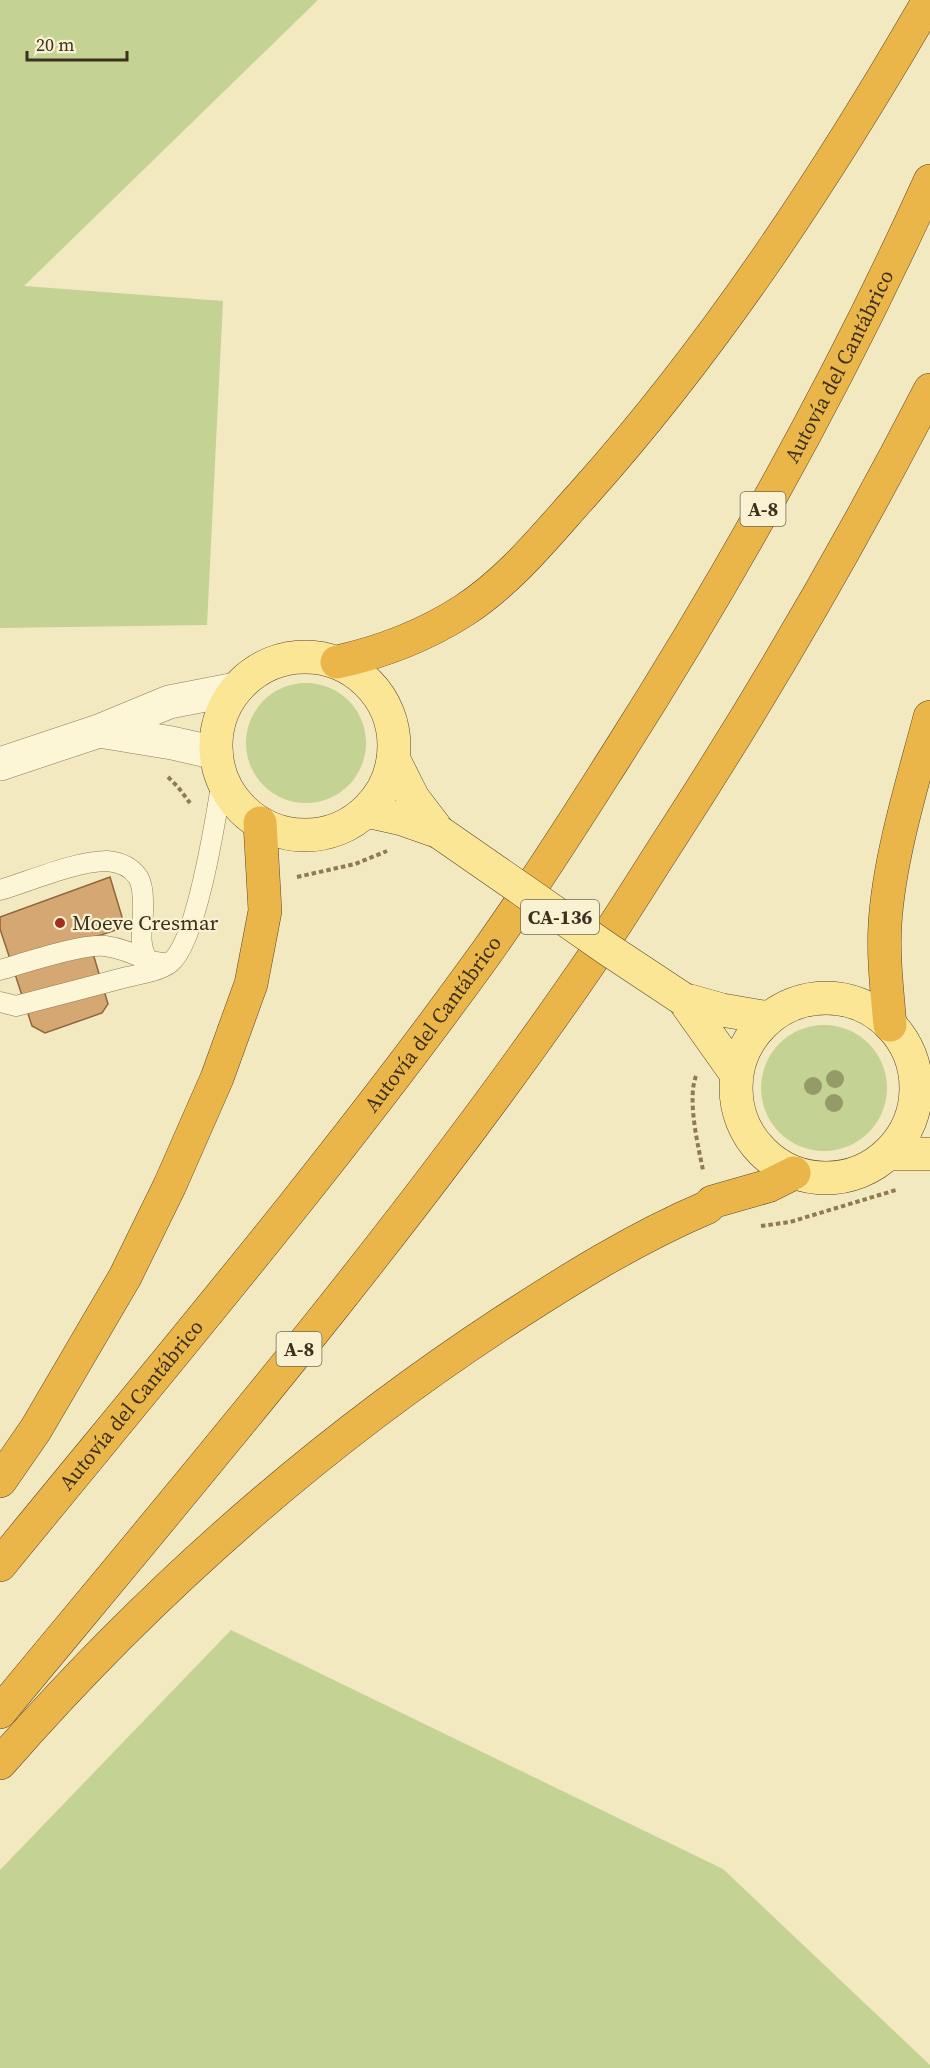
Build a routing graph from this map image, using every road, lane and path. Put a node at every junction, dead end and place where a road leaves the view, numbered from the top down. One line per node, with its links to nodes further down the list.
1 (929, 0): 4 (highway)
2 (930, 181): 32 (highway, Autovía del Cantábrico / A-8)
3 (930, 390): 33 (highway, A-8)
4 (337, 662): 5 (main road); 8 (main road)
5 (236, 689): 7 (street); 10 (main road)
6 (930, 717): 25 (highway)
7 (99, 731): 9 (street); 10 (street)
8 (393, 758): 13 (main road); 15 (main road)
9 (0, 764)
10 (219, 766): 14 (main road); 20 (lane)
11 (165, 775): 12 (path)
12 (191, 804)
13 (366, 811): 14 (main road); 15 (main road)
14 (260, 823): 31 (highway)
15 (439, 832): 22 (main road, CA-136, bridge)
16 (393, 849): 17 (path)
17 (291, 877)
18 (0, 890): 19 (lane)
19 (149, 962): 20 (lane); 21 (lane)
20 (169, 964): 23 (lane)
21 (0, 969)
22 (683, 999): 24 (main road); 26 (main road)
23 (0, 1002)
24 (769, 1018): 25 (main road); 26 (main road)
25 (890, 1025): 27 (main road)
26 (737, 1075): 30 (main road)
27 (922, 1082): 28 (main road)
28 (888, 1154): 29 (main road); 30 (main road)
29 (930, 1154)
30 (794, 1173): 34 (highway)
31 (0, 1481)
32 (0, 1565)
33 (0, 1712)
34 (0, 1763)

